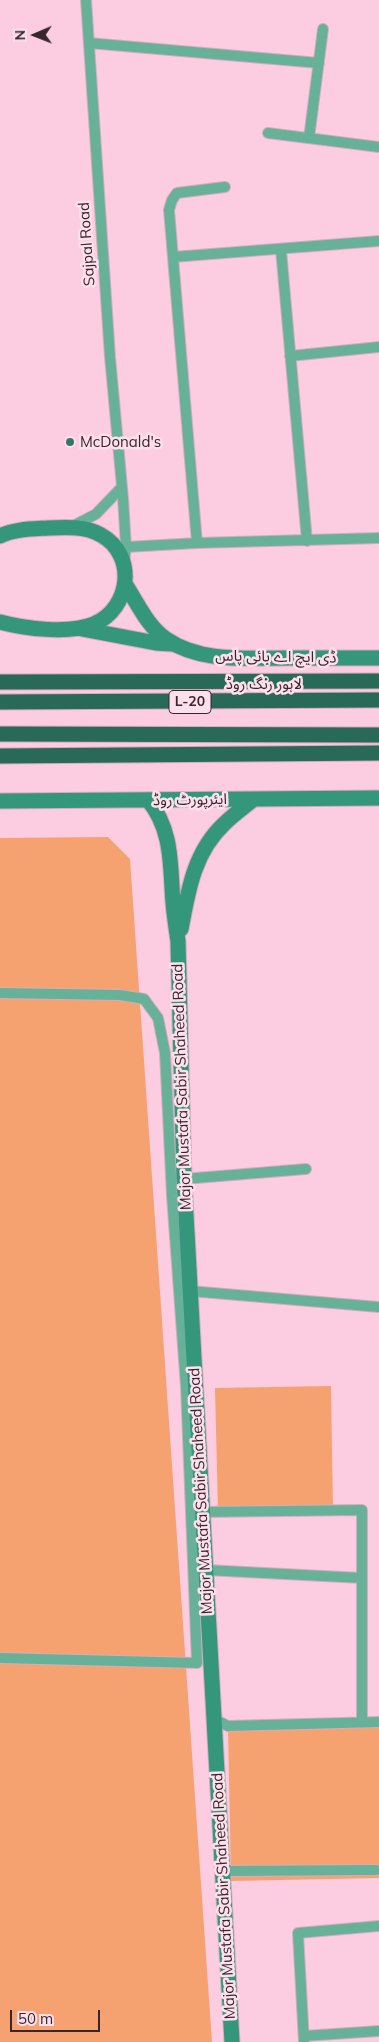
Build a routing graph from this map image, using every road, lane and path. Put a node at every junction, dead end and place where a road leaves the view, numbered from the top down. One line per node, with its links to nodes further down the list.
1 (86, 0): 3 (street, Sajpal Road)
2 (323, 29): 4 (street)
3 (89, 43): 4 (street); 14 (street, Sajpal Road)
4 (318, 63): 6 (street)
5 (268, 133): 6 (street)
6 (309, 138): 7 (street)
7 (379, 147)
8 (225, 188): 11 (street)
9 (379, 241): 10 (street)
10 (281, 250): 11 (street); 13 (street)
11 (174, 257): 19 (street)
12 (379, 347): 13 (street)
13 (290, 356): 18 (street)
14 (122, 486): 15 (street); 20 (street, Sajpal Road)
15 (68, 528): 16 (street); 21 (street)
16 (0, 536)
17 (379, 538): 18 (street)
18 (307, 541): 19 (street)
19 (198, 542): 20 (street)
20 (126, 547): 21 (street, Sajpal Road)
21 (123, 563): 22 (street)
22 (125, 584): 24 (street); 25 (street)
23 (0, 622): 24 (street)
24 (78, 628): 25 (street)
25 (174, 644): 26 (street, ڈی ایچ اے بائی پاس)
26 (379, 658)
27 (379, 681): 28 (highway)
28 (0, 682)
29 (379, 700): 30 (highway, لاہور رنگ روڈ / L-20)
30 (0, 702)
31 (0, 734): 32 (highway, L-20)
32 (379, 735)
33 (379, 753): 34 (highway)
34 (0, 756)
35 (379, 798): 36 (street, ایئرپورٹ روڈ)
36 (254, 799): 37 (street, ایئرپورٹ روڈ); 39 (street)
37 (148, 800): 38 (street, ایئرپورٹ روڈ); 39 (street)
38 (0, 801)
39 (178, 941): 42 (street, Major Mustafa Sabir Shaheed Road)
40 (0, 993): 48 (street)
41 (306, 1169): 42 (street)
42 (184, 1179): 43 (street, Major Mustafa Sabir Shaheed Road)
43 (190, 1291): 44 (street); 45 (street, Major Mustafa Sabir Shaheed Road)
44 (379, 1307)
45 (202, 1512): 46 (street, Major Mustafa Sabir Shaheed Road); 47 (street)
46 (206, 1570): 47 (street); 49 (street, Major Mustafa Sabir Shaheed Road)
47 (362, 1578): 50 (street)
48 (0, 1658)
49 (214, 1719): 50 (street); 53 (street, Major Mustafa Sabir Shaheed Road)
50 (362, 1722): 51 (street)
51 (379, 1722)
52 (376, 1870): 53 (street)
53 (223, 1871): 57 (street, Major Mustafa Sabir Shaheed Road)
54 (379, 1926): 56 (street)
55 (379, 2030): 56 (street)
56 (304, 2039)
57 (232, 2042)

